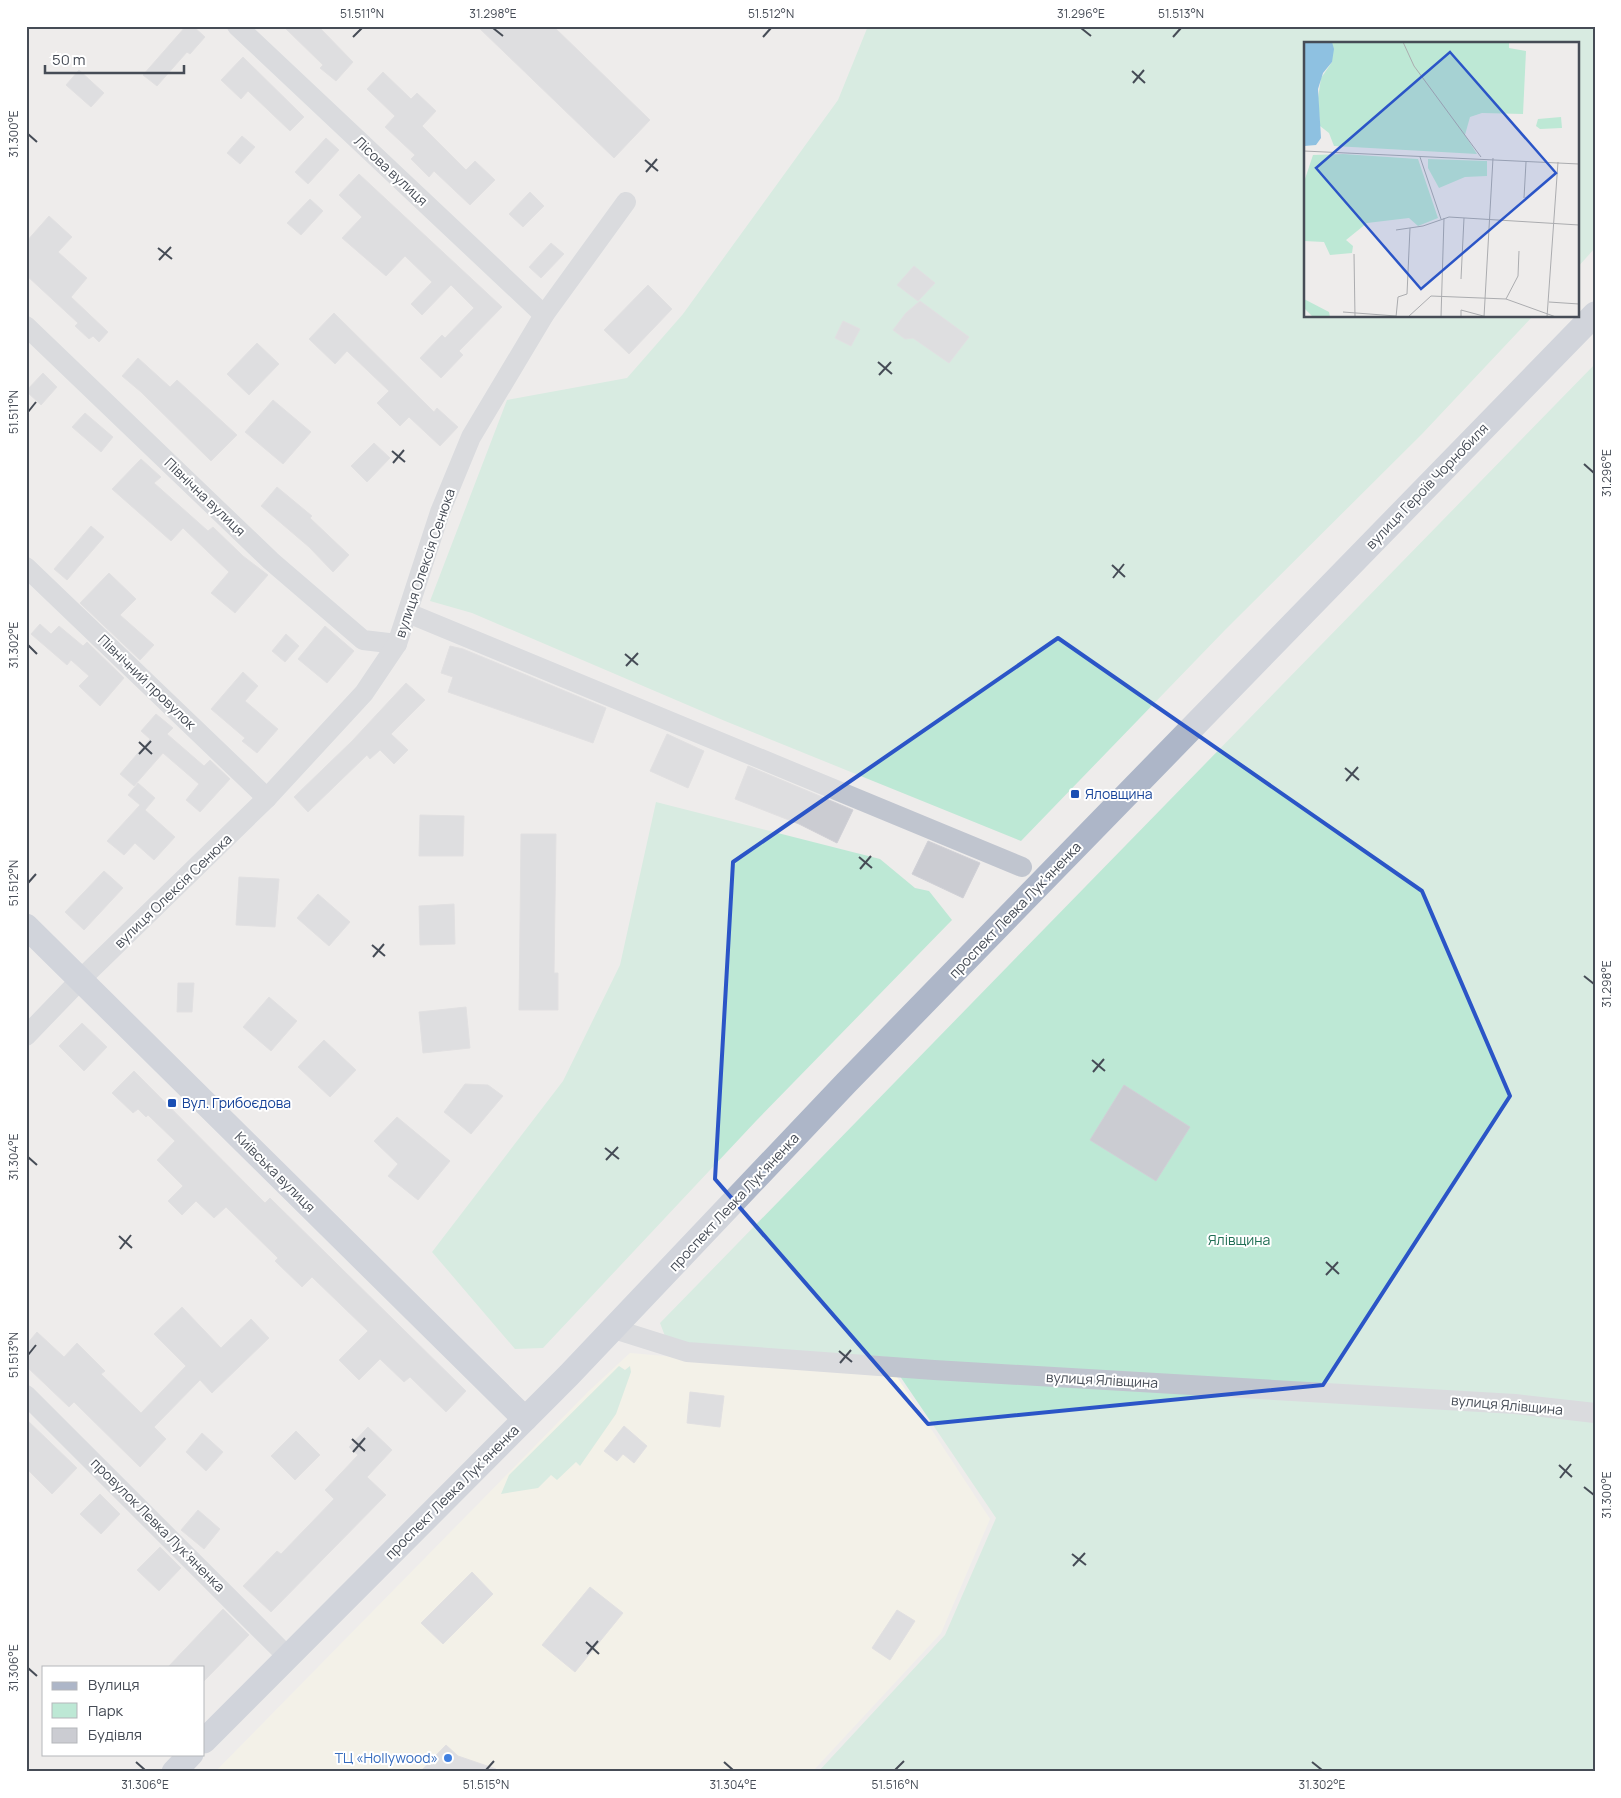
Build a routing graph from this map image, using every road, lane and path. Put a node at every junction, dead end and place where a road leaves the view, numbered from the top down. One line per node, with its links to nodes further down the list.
1 (237, 26): 4 (street, Лісова вулиця)
2 (626, 202): 4 (street, вулиця Олексія Сенюка)
3 (1595, 314): 9 (main road, вулиця Героїв Чорнобиля)
4 (544, 316): 7 (street, вулиця Олексія Сенюка)
5 (26, 326): 8 (street, Північна вулиця)
6 (26, 567): 10 (street, Північний провулок)
7 (408, 614): 8 (street, вулиця Олексія Сенюка); 11 (street)
8 (398, 644): 10 (street, вулиця Олексія Сенюка)
9 (1260, 657): 15 (main road, проспект Левка Лукʼяненка)
10 (267, 798): 13 (street, вулиця Олексія Сенюка)
11 (1022, 867)
12 (26, 926): 13 (main road, Київська вулиця)
13 (81, 979): 14 (street, вулиця Олексія Сенюка); 18 (main road, Київська вулиця)
14 (26, 1036)
15 (614, 1329): 17 (street, вулиця Ялівщина); 18 (main road, проспект Левка Лукʼяненка)
16 (26, 1395): 19 (street, провулок Левка Лук’яненка)
17 (1595, 1413)
18 (525, 1419): 19 (main road, проспект Левка Лукʼяненка)
19 (288, 1657): 20 (main road, проспект Левка Лукʼяненка)
20 (205, 1741)
21 (189, 1756): 22 (main road)
22 (174, 1772)

